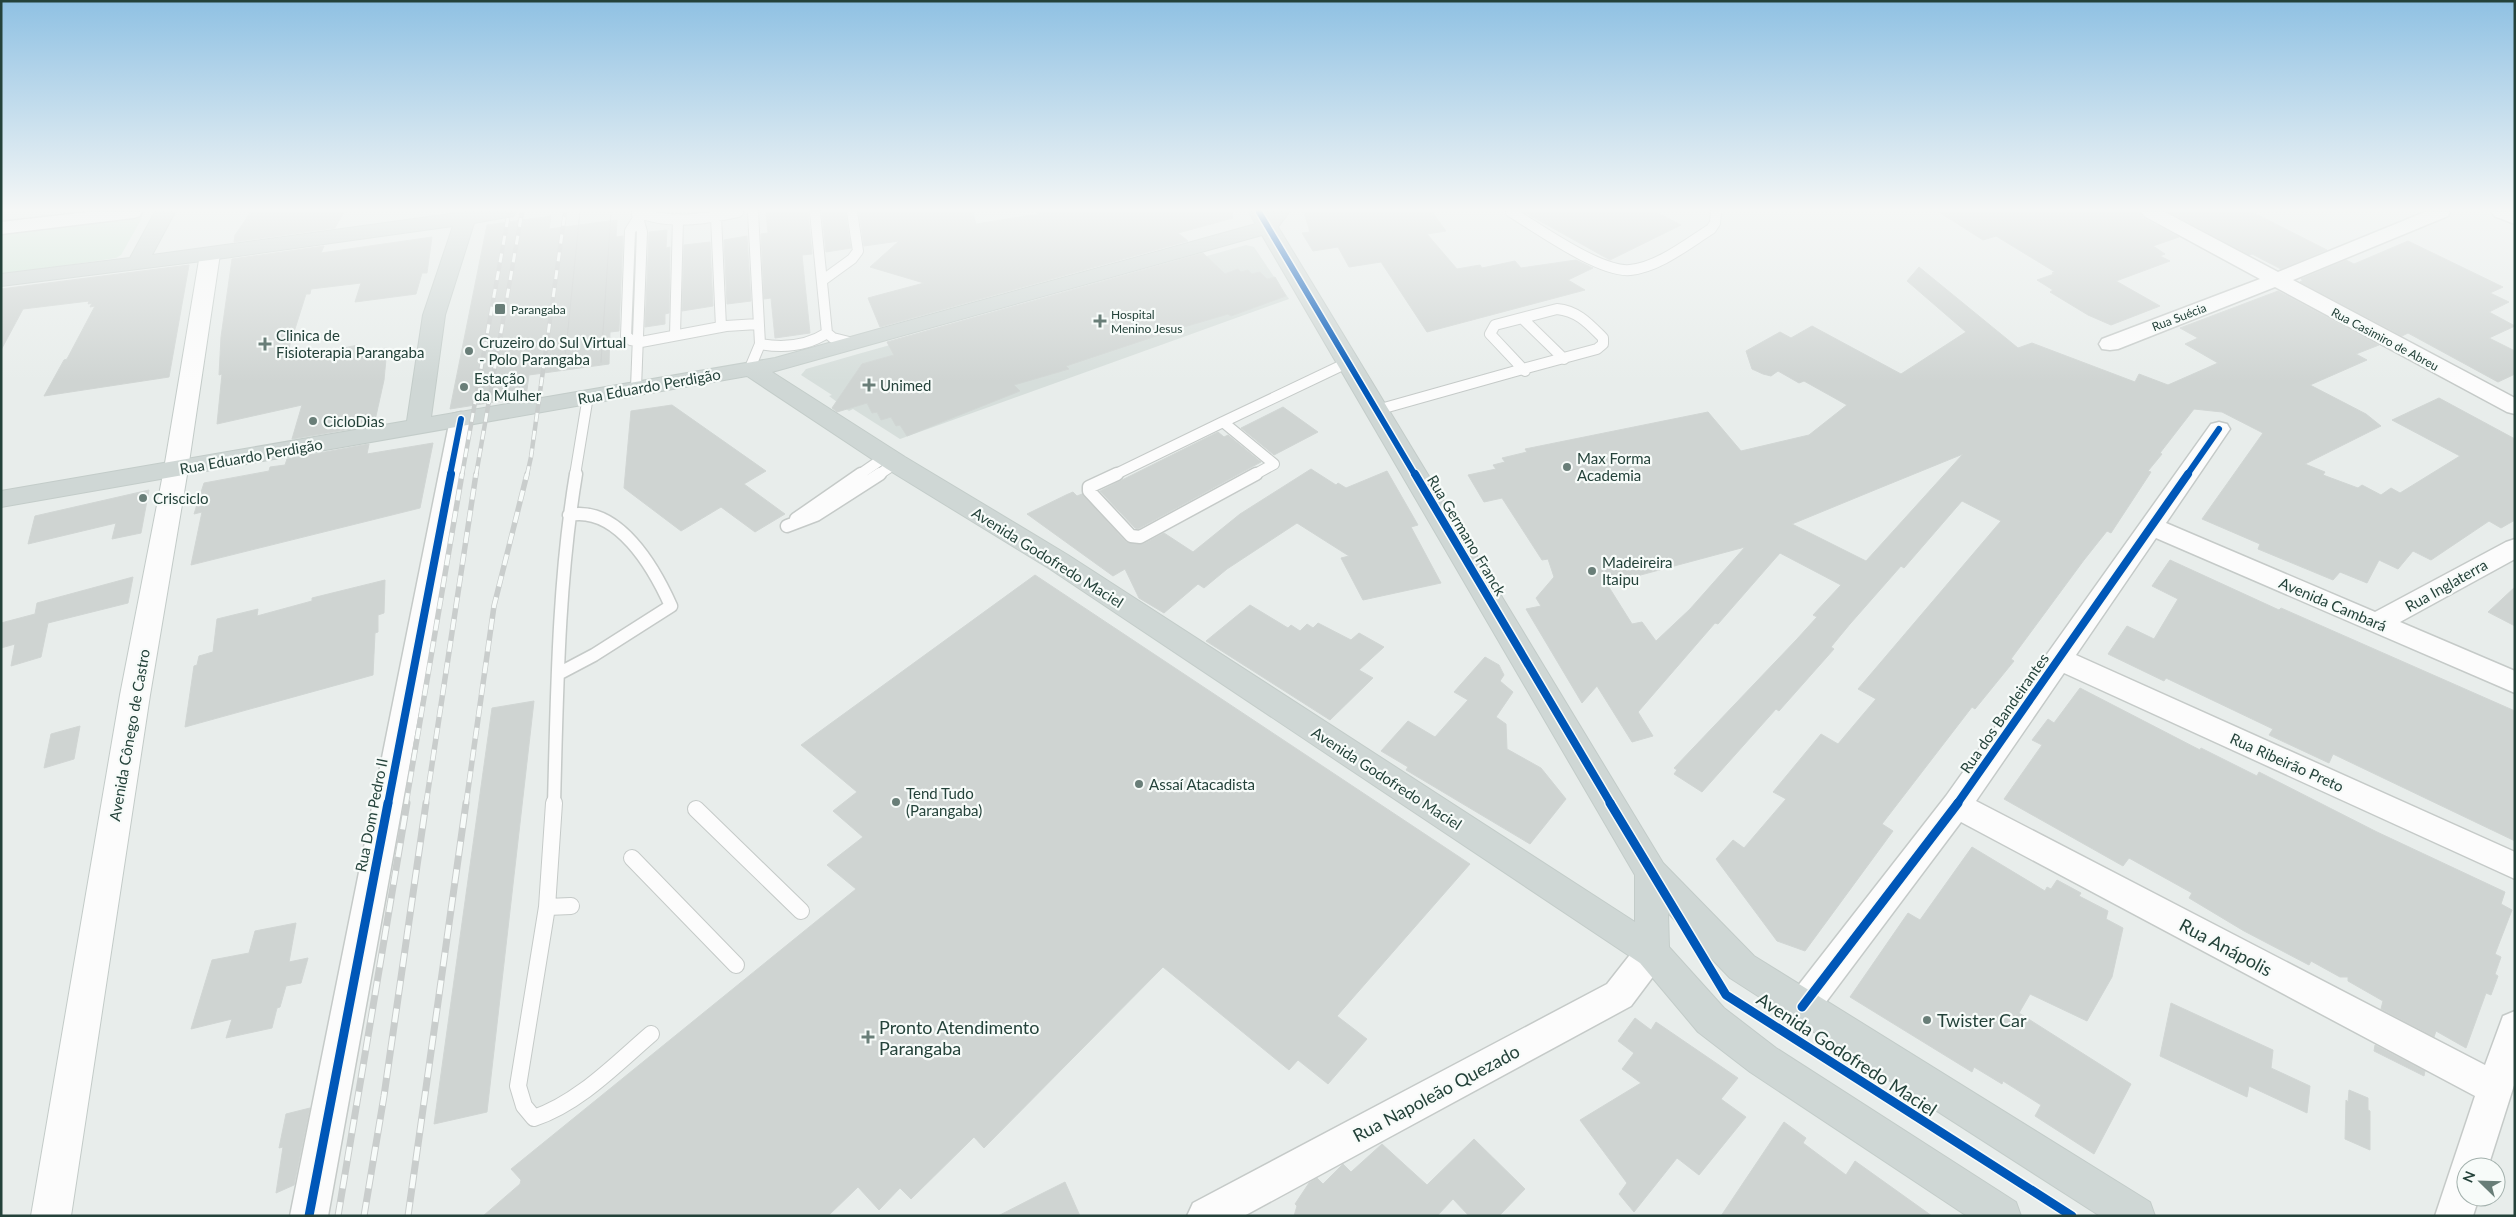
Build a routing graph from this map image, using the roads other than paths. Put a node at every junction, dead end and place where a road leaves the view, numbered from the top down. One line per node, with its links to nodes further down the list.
1 (86, 269): 16 (main road)
2 (208, 269): 40 (main road, Avenida Cônego de Castro)
3 (451, 269): 37 (main road)
4 (629, 269): 24 (lane)
5 (677, 269): 23 (lane)
6 (718, 269): 21 (lane)
7 (756, 269): 20 (lane)
8 (822, 269): 17 (lane)
9 (839, 269): 17 (lane)
10 (1097, 269): 25 (main road, Rua Eduardo Perdigão)
11 (1298, 269): 29 (main road, Rua Germano Franck)
12 (1615, 269): 13 (lane)
13 (1633, 269)
14 (2254, 269): 18 (street, Rua Casimiro de Abreu)
15 (2303, 269): 18 (street, Rua Suécia)
16 (1, 280)
17 (823, 280): 22 (lane)
18 (2275, 280): 26 (street, Rua Suécia); 33 (street, Rua Casimiro de Abreu)
19 (1522, 318): 28 (lane); 28 (lane); 30 (lane)
20 (758, 324): 21 (lane); 27 (lane)
21 (721, 327): 23 (lane)
22 (827, 333): 25 (lane); 27 (lane)
23 (675, 335): 24 (lane)
24 (637, 341): 31 (lane)
25 (853, 342): 27 (main road, Rua Eduardo Perdigão)
26 (2110, 344)
27 (755, 356): 31 (main road, Rua Eduardo Perdigão); 39 (main road, Avenida Godofredo Maciel)
28 (1564, 359): 30 (lane)
29 (1349, 362): 34 (main road, Rua Germano Franck); 36 (lane)
30 (1525, 371): 34 (lane)
31 (636, 388): 32 (main road, Rua Eduardo Perdigão)
32 (588, 396): 35 (main road, Rua Eduardo Perdigão); 42 (lane)
33 (2515, 407)
34 (1377, 410): 53 (main road, Rua Germano Franck)
35 (461, 419): 37 (main road, Rua Eduardo Perdigão); 65 (street, Rua Dom Pedro II)
36 (1223, 422): 36 (lane)
37 (418, 427): 40 (main road, Rua Eduardo Perdigão)
38 (2219, 429): 43 (street, Rua dos Bandeirantes)
39 (890, 460): 39 (lane); 57 (main road, Avenida Godofredo Maciel)
40 (176, 469): 41 (main road, Rua Eduardo Perdigão); 64 (main road, Avenida Cônego de Castro)
41 (1, 499)
42 (569, 515): 47 (lane); 47 (lane)
43 (2151, 526): 45 (street, Avenida Cambará); 46 (street, Rua dos Bandeirantes)
44 (2515, 548): 45 (street, Rua Inglaterra)
45 (2377, 623): 48 (street, Avenida Cambará)
46 (2058, 658): 49 (street, Rua dos Bandeirantes); 52 (street, Rua Ribeirão Preto)
47 (558, 674): 55 (lane)
48 (2515, 683)
49 (1957, 805): 59 (street, Rua dos Bandeirantes); 62 (street, Rua Anápolis)
50 (696, 809): 56 (lane)
51 (632, 858): 58 (lane)
52 (2515, 866)
53 (1651, 873): 57 (main road, Rua Germano Franck); 59 (main road, Avenida Godofredo Maciel)
54 (571, 906): 55 (lane)
55 (547, 907): 61 (lane)
56 (801, 911)
57 (1652, 952): 66 (street, Rua Napoleão Quezado); 67 (main road, Avenida Godofredo Maciel)
58 (736, 965)
59 (1802, 1007): 68 (main road, Avenida Godofredo Maciel)
60 (2515, 1027): 62 (street)
61 (651, 1034)
62 (2496, 1089): 63 (street)
63 (2473, 1157)
64 (51, 1216)
65 (309, 1216)
66 (1206, 1216)
67 (2002, 1216)
68 (2136, 1216)

